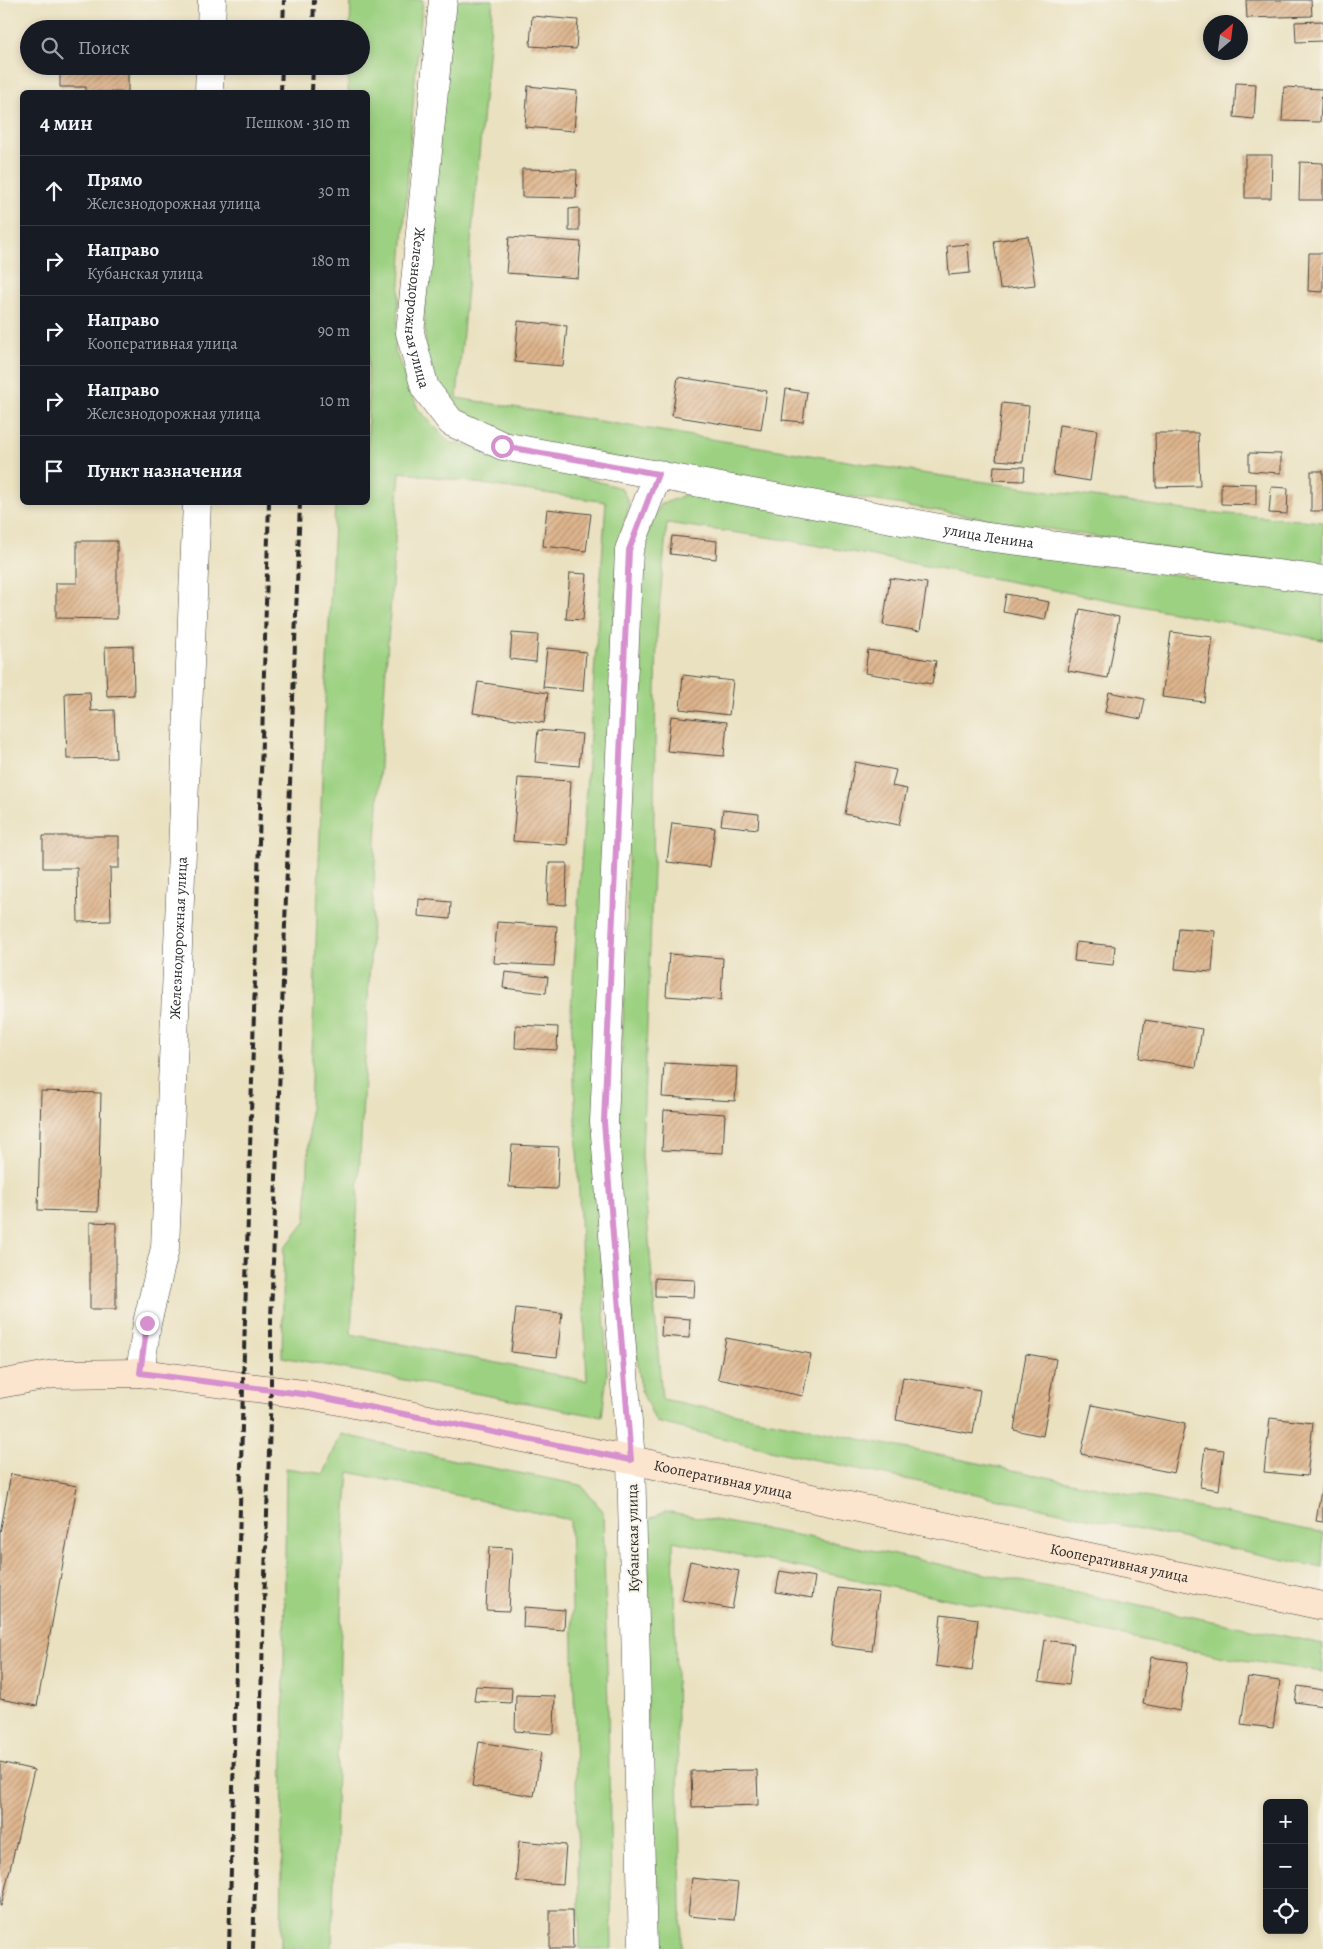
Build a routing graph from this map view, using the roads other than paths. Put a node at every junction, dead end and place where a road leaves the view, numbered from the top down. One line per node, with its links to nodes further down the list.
1 (212, 0): 3 (street)
2 (443, 0): 6 (street, Железнодорожная улица)
3 (211, 20)
4 (210, 75): 5 (street)
5 (209, 90)
6 (658, 474): 8 (street, улица Ленина); 11 (street, Кубанская улица)
7 (197, 505): 9 (street, Железнодорожная улица)
8 (1323, 580)
9 (140, 1373): 10 (street, Кооперативная улица); 11 (street, Кооперативная улица)
10 (0, 1384)
11 (631, 1460): 12 (street, Кооперативная улица); 13 (street, Кубанская улица)
12 (1323, 1606)
13 (643, 1949)

